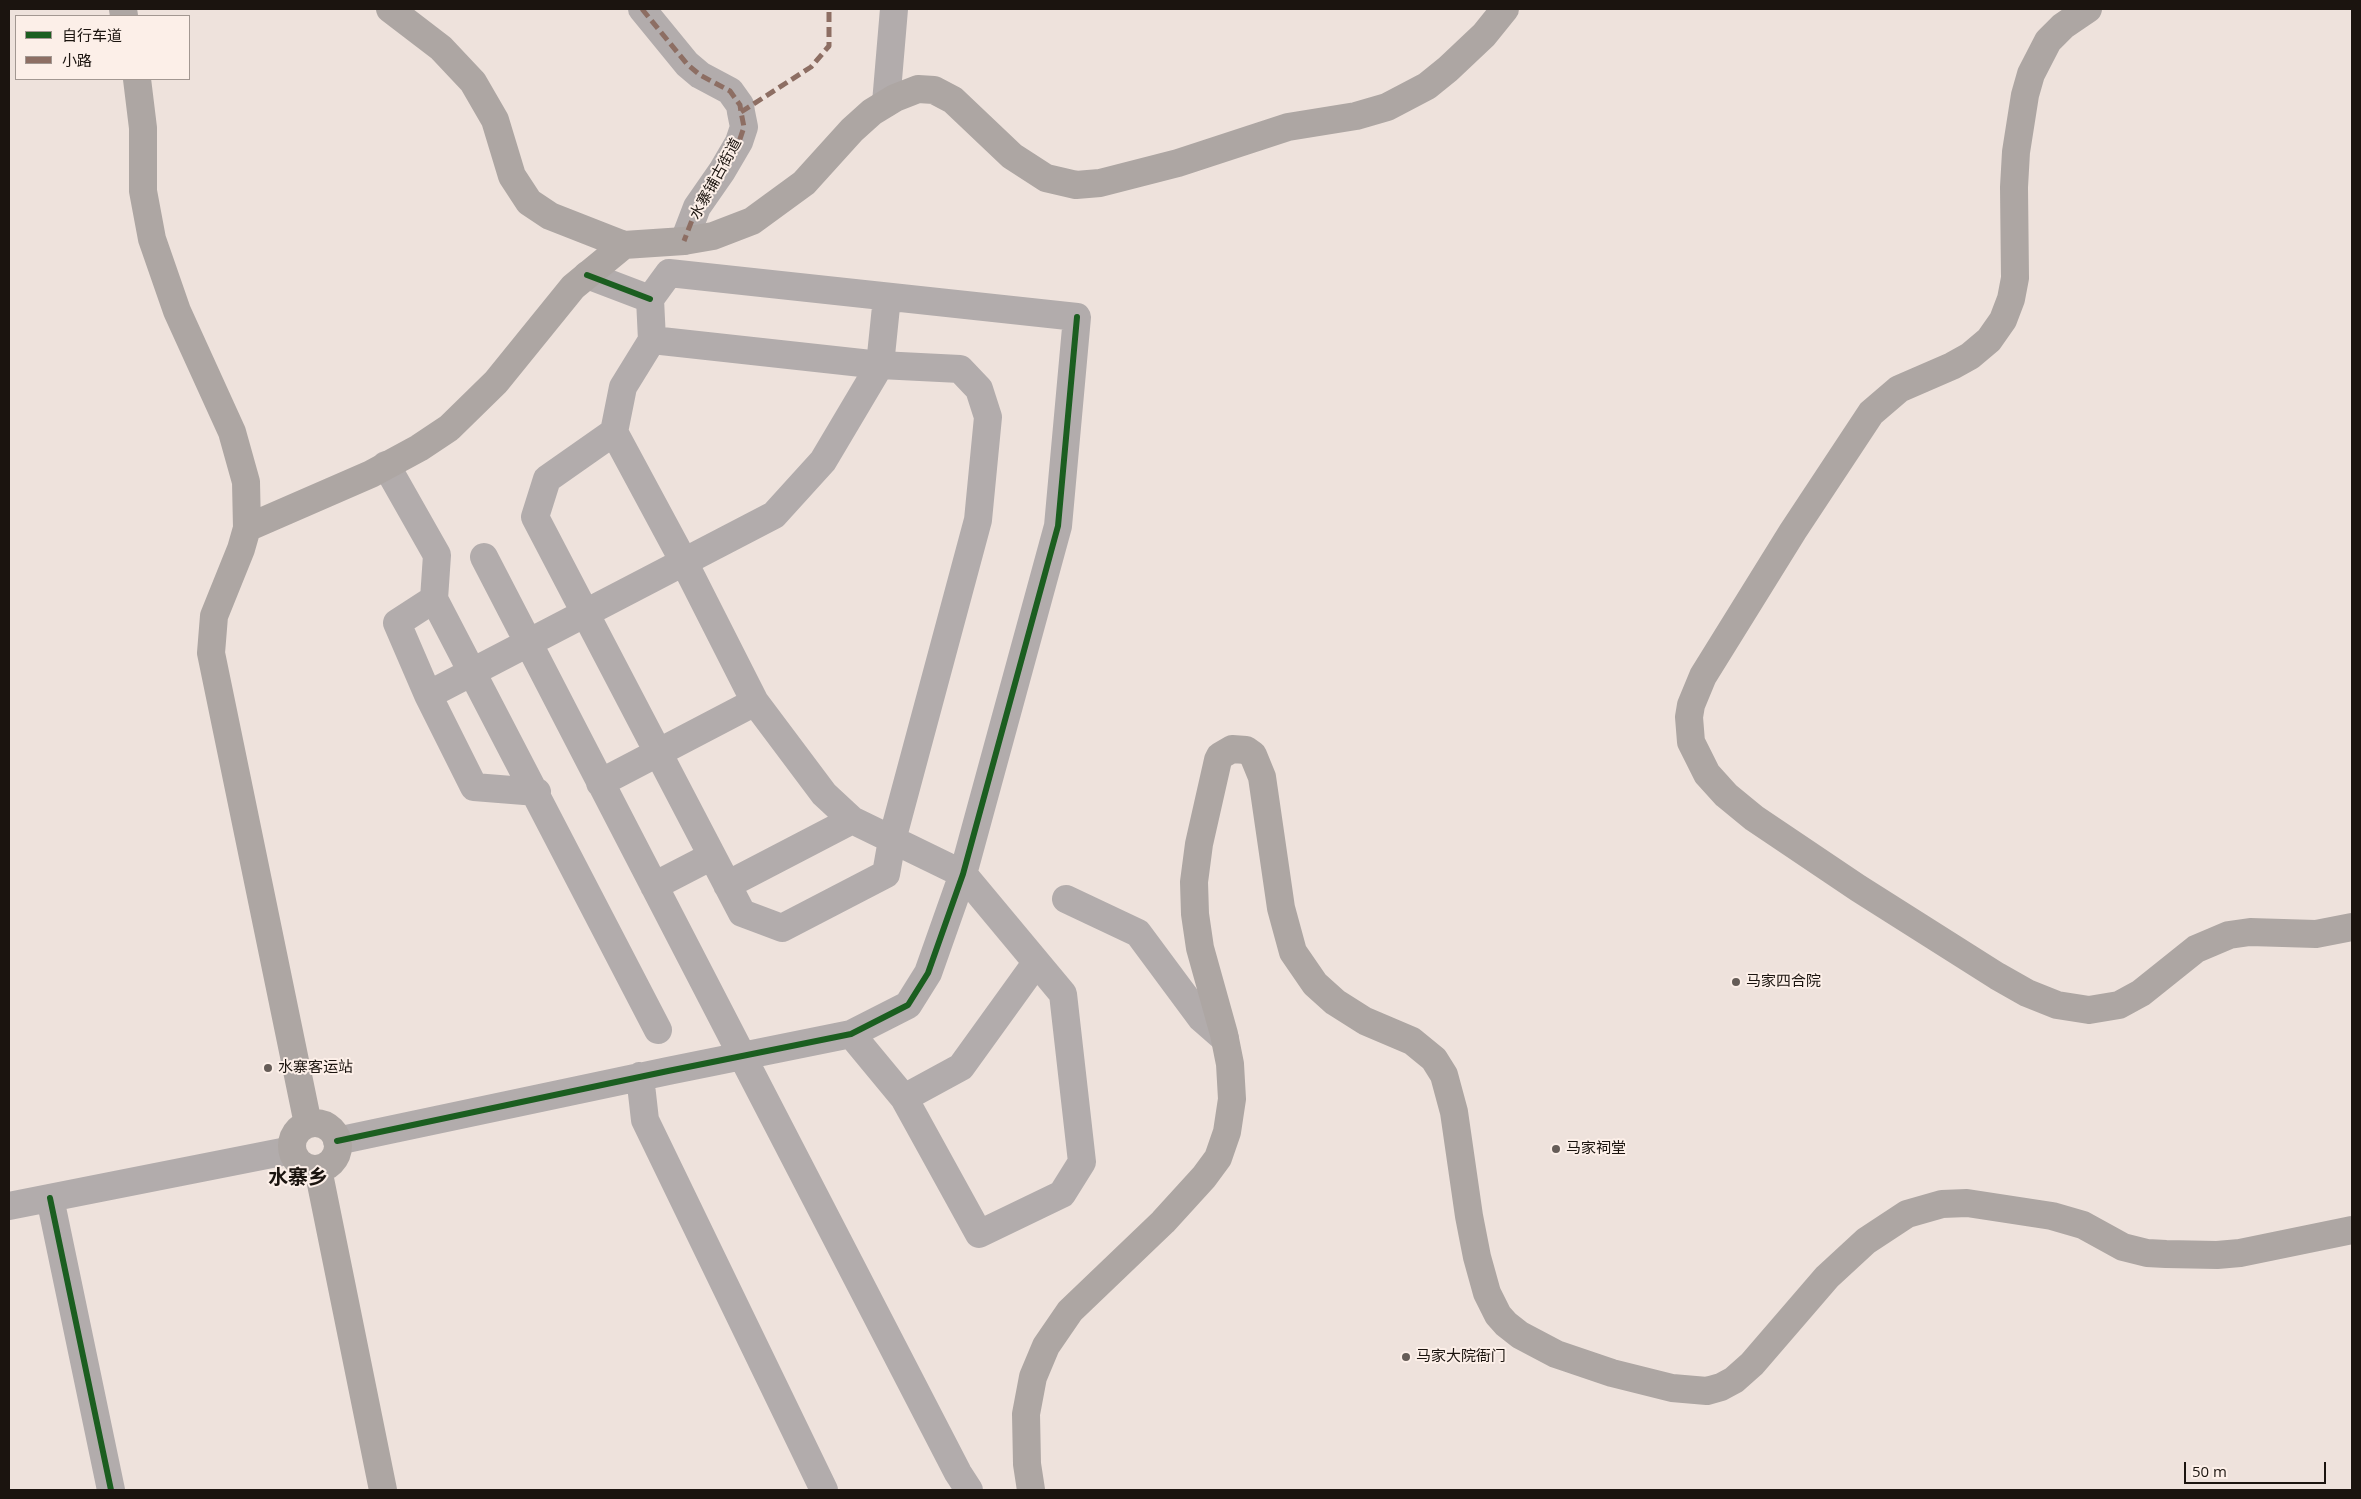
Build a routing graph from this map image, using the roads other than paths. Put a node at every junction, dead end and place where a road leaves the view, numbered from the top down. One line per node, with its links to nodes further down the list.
1 (390, 9): 9 (main road)
2 (642, 9): 8 (street, 水寨铺古街道)
3 (894, 9): 7 (street)
4 (1505, 9): 7 (main road)
5 (2088, 9): 36 (main road)
6 (137, 80): 17 (main road)
7 (886, 103): 8 (main road)
8 (684, 242): 9 (main road)
9 (624, 245): 10 (main road)
10 (587, 275): 12 (street); 16 (main road)
11 (887, 297): 12 (street); 14 (street); 32 (street)
12 (650, 299): 13 (street)
13 (652, 340): 14 (street); 15 (street)
14 (880, 364): 19 (street); 30 (street)
15 (614, 432): 19 (street); 21 (street)
16 (386, 465): 17 (main road); 20 (street)
17 (247, 528): 44 (main road)
18 (484, 558): 22 (street)
19 (684, 562): 21 (street); 25 (street)
20 (434, 599): 23 (street); 24 (street)
21 (585, 613): 22 (street); 26 (street)
22 (528, 643): 23 (street); 27 (street)
23 (473, 672): 24 (street); 28 (street)
24 (428, 695): 28 (street)
25 (755, 702): 26 (street); 29 (street)
26 (658, 752): 27 (street); 31 (street)
27 (600, 782): 34 (street)
28 (537, 792): 38 (street)
29 (852, 820): 30 (street); 33 (street)
30 (892, 840): 32 (street); 33 (street)
31 (712, 856): 33 (street); 34 (street)
32 (963, 874): 37 (street); 39 (street)
33 (727, 885)
34 (654, 886): 41 (street)
35 (1066, 899): 40 (street)
36 (2352, 927)
37 (1036, 963): 43 (street); 43 (street)
38 (658, 1030)
39 (851, 1034): 41 (street); 43 (street)
40 (1225, 1039): 50 (main road); 55 (main road)
41 (743, 1057): 42 (street); 54 (street)
42 (640, 1076): 45 (street); 53 (street)
43 (904, 1098)
44 (308, 1124): 45 (main road); 46 (main road)
45 (337, 1141): 47 (main road)
46 (292, 1150): 47 (main road); 48 (street)
47 (318, 1169): 52 (main road)
48 (50, 1198): 49 (street); 51 (street)
49 (9, 1206)
50 (2352, 1230)
51 (110, 1490)
52 (383, 1490)
53 (824, 1490)
54 (969, 1490)
55 (1032, 1490)

